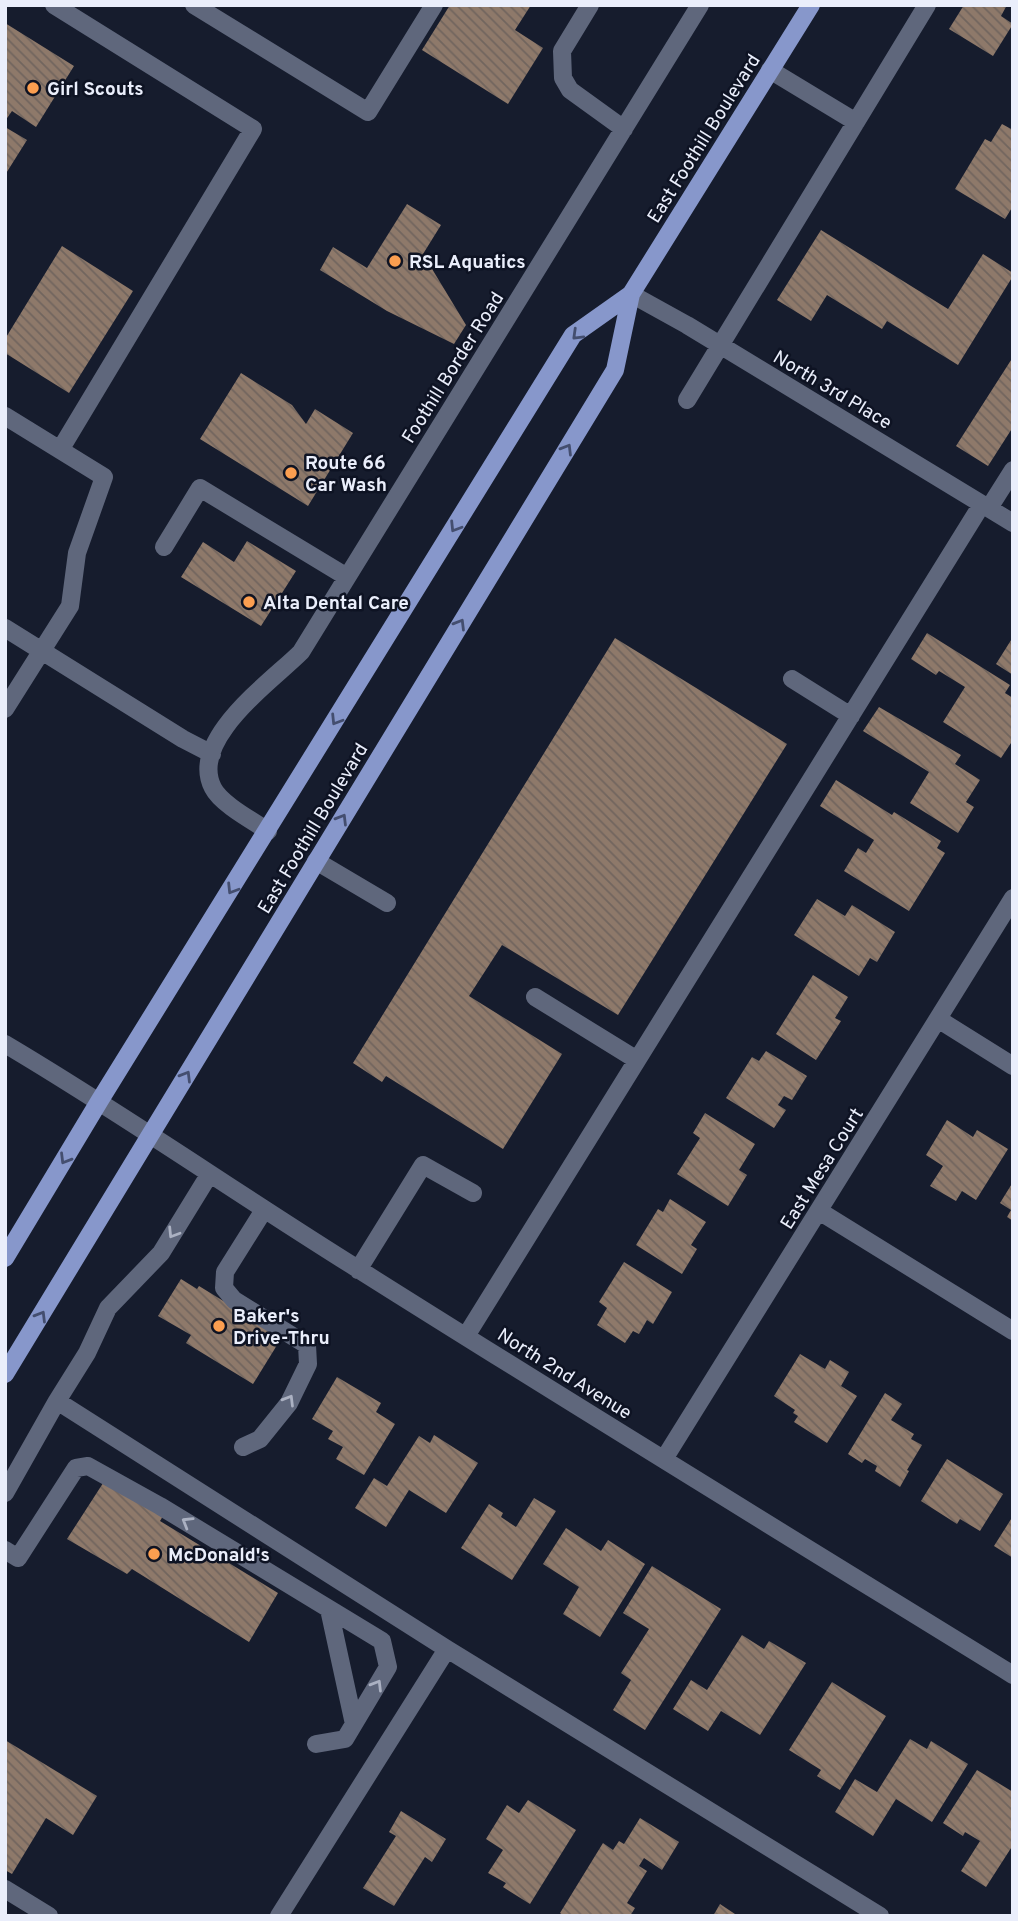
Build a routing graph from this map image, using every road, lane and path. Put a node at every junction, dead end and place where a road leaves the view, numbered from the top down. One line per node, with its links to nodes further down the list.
1 (54, 5): 15 (street)
2 (194, 5): 3 (street)
3 (434, 5)
4 (590, 5): 10 (street)
5 (701, 5): 10 (street, Foothill Border Road)
6 (811, 5): 8 (main road, East Foothill Boulevard)
7 (927, 5): 9 (street)
8 (770, 70): 9 (street); 11 (main road, East Foothill Boulevard)
9 (856, 122): 12 (street)
10 (624, 129): 20 (street, Foothill Border Road)
11 (631, 294): 12 (street, North 3rd Place); 27 (main road, East Foothill Boulevard, one-way to 27); 28 (main road, East Foothill Boulevard, one-way to 11)
12 (720, 345): 13 (street); 17 (street, North 3rd Place)
13 (687, 400)
14 (5, 416): 15 (street)
15 (60, 450): 22 (street)
16 (1013, 470): 17 (street)
17 (986, 506): 18 (street, North 3rd Place); 25 (street)
18 (1013, 523)
19 (164, 547): 20 (street)
20 (347, 577): 26 (street, Foothill Border Road)
21 (5, 628): 22 (street)
22 (42, 651): 24 (street); 26 (street)
23 (792, 679): 25 (street)
24 (5, 709)
25 (851, 716): 34 (street)
26 (212, 754): 27 (street, Foothill Border Road)
27 (268, 831): 36 (main road, East Foothill Boulevard, one-way to 36)
28 (316, 861): 30 (street); 37 (main road, East Foothill Boulevard, one-way to 28)
29 (1013, 898): 32 (street, East Mesa Court)
30 (387, 903)
31 (535, 998): 34 (street)
32 (937, 1019): 35 (street); 41 (street, East Mesa Court)
33 (5, 1044): 36 (street, North 2nd Avenue)
34 (637, 1060): 45 (street)
35 (1013, 1066)
36 (100, 1100): 37 (street, North 2nd Avenue); 42 (main road, East Foothill Boulevard, one-way to 42)
37 (150, 1134): 38 (street, North 2nd Avenue); 46 (main road, East Foothill Boulevard, one-way to 37)
38 (209, 1175): 40 (street, North 2nd Avenue); 47 (street, one-way to 47)
39 (473, 1194): 43 (street)
40 (264, 1210): 43 (street, North 2nd Avenue); 48 (street, one-way to 40)
41 (819, 1211): 44 (street); 49 (street, East Mesa Court)
42 (5, 1258)
43 (359, 1270): 45 (street, North 2nd Avenue)
44 (1013, 1331)
45 (466, 1336): 49 (street, North 2nd Avenue)
46 (5, 1374)
47 (57, 1401): 50 (street); 53 (street)
48 (243, 1447)
49 (664, 1459): 54 (street, North 2nd Avenue)
50 (5, 1493)
51 (12, 1554): 52 (street, one-way to 51)
52 (329, 1609): 55 (street); 55 (street, one-way to 52)
53 (447, 1649): 59 (street); 60 (street)
54 (1013, 1675)
55 (354, 1724): 56 (street)
56 (316, 1744)
57 (5, 1889): 58 (street)
58 (49, 1916)
59 (279, 1916)
60 (880, 1916)

